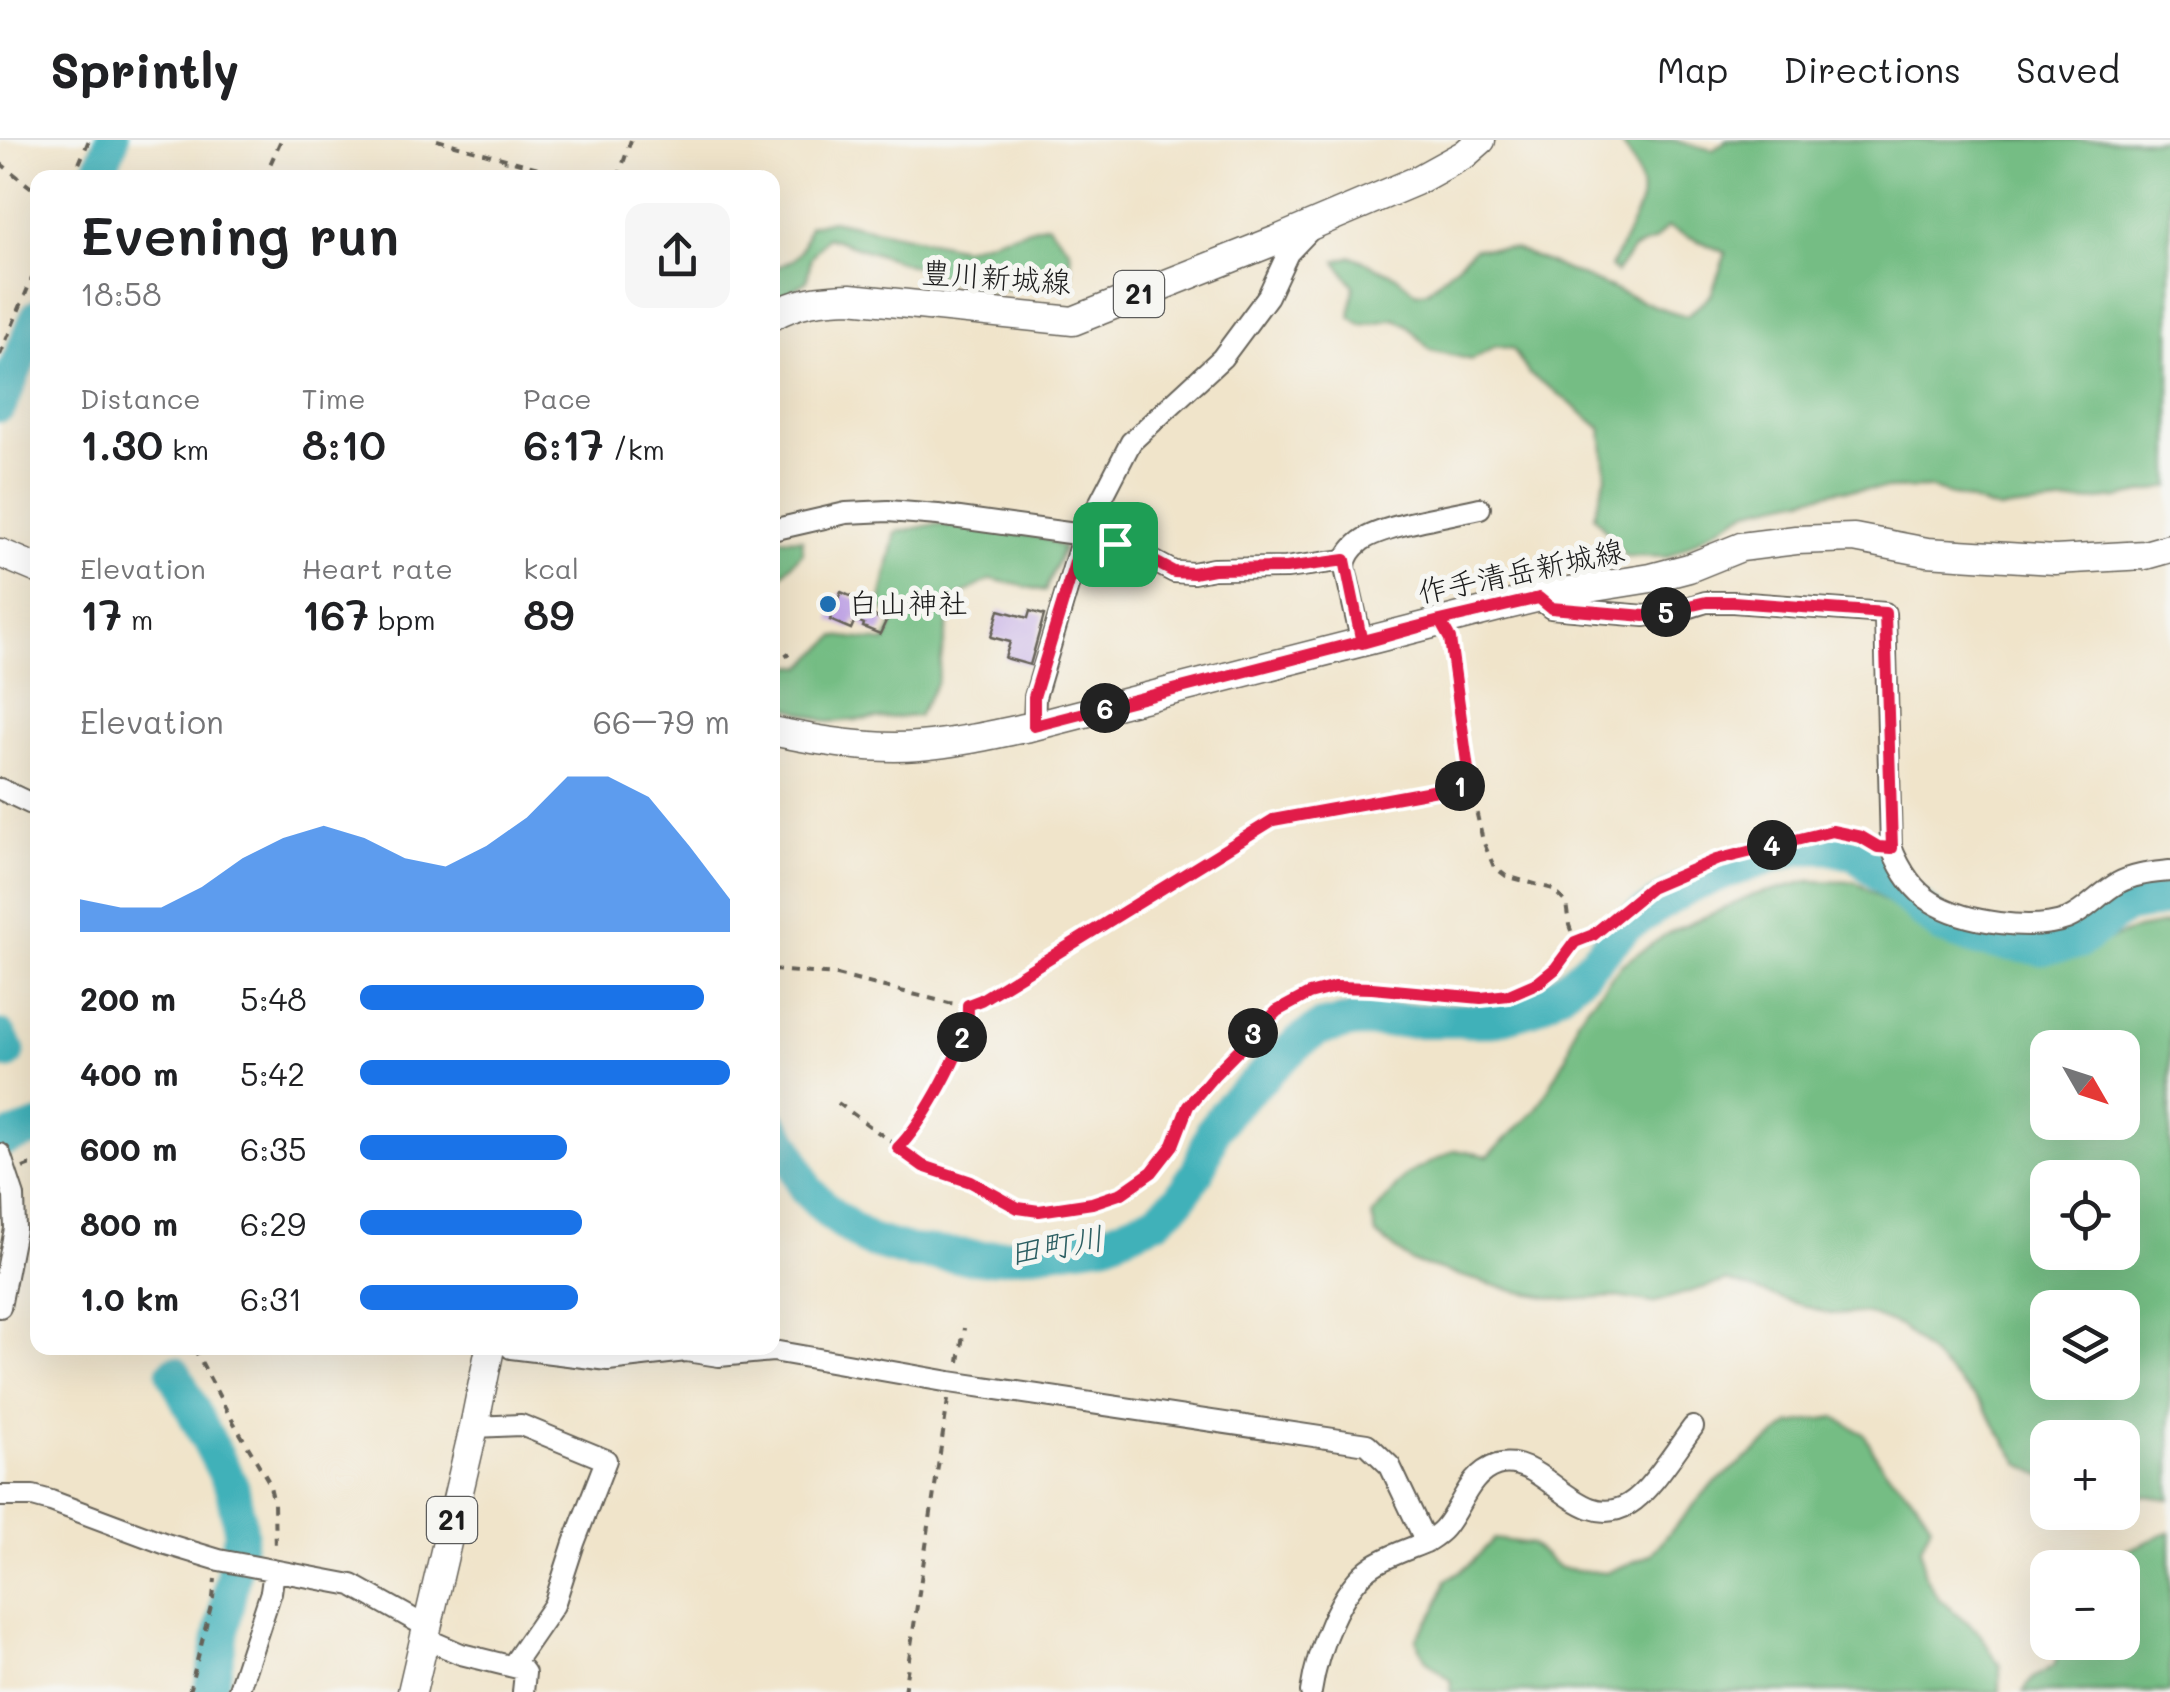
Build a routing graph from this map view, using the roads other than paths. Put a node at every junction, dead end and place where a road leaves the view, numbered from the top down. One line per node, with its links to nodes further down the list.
1 (1480, 140): 2 (main road, 豊川新城線 / 21)
2 (1316, 224): 3 (main road, 豊川新城線 / 21); 6 (street)
3 (780, 311)
4 (1480, 508): 9 (street)
5 (780, 528): 6 (street)
6 (1083, 536): 9 (street); 13 (street)
7 (2170, 548): 11 (main road, 作手清岳新城線)
8 (0, 552): 10 (main road)
9 (1345, 560): 12 (street)
10 (30, 566)
11 (1539, 598): 12 (main road, 作手清岳新城線); 17 (street)
12 (1362, 643): 13 (main road, 作手清岳新城線)
13 (1034, 726): 14 (main road, 作手清岳新城線)
14 (780, 732)
15 (0, 789): 16 (street)
16 (30, 801)
17 (2170, 871)
18 (1, 1157): 19 (street)
19 (0, 1307)
20 (780, 1353): 27 (street)
21 (489, 1355): 24 (main road, 21)
22 (568, 1355): 23 (street)
23 (651, 1355)
24 (474, 1427): 29 (main road, 21); 30 (street)
25 (1693, 1427): 27 (street)
26 (0, 1496): 28 (street)
27 (1426, 1542): 34 (street)
28 (267, 1570): 29 (street); 31 (street)
29 (426, 1632): 30 (street); 32 (main road, 21)
30 (512, 1666): 33 (street)
31 (238, 1692)
32 (412, 1692)
33 (523, 1692)
34 (1311, 1692)

